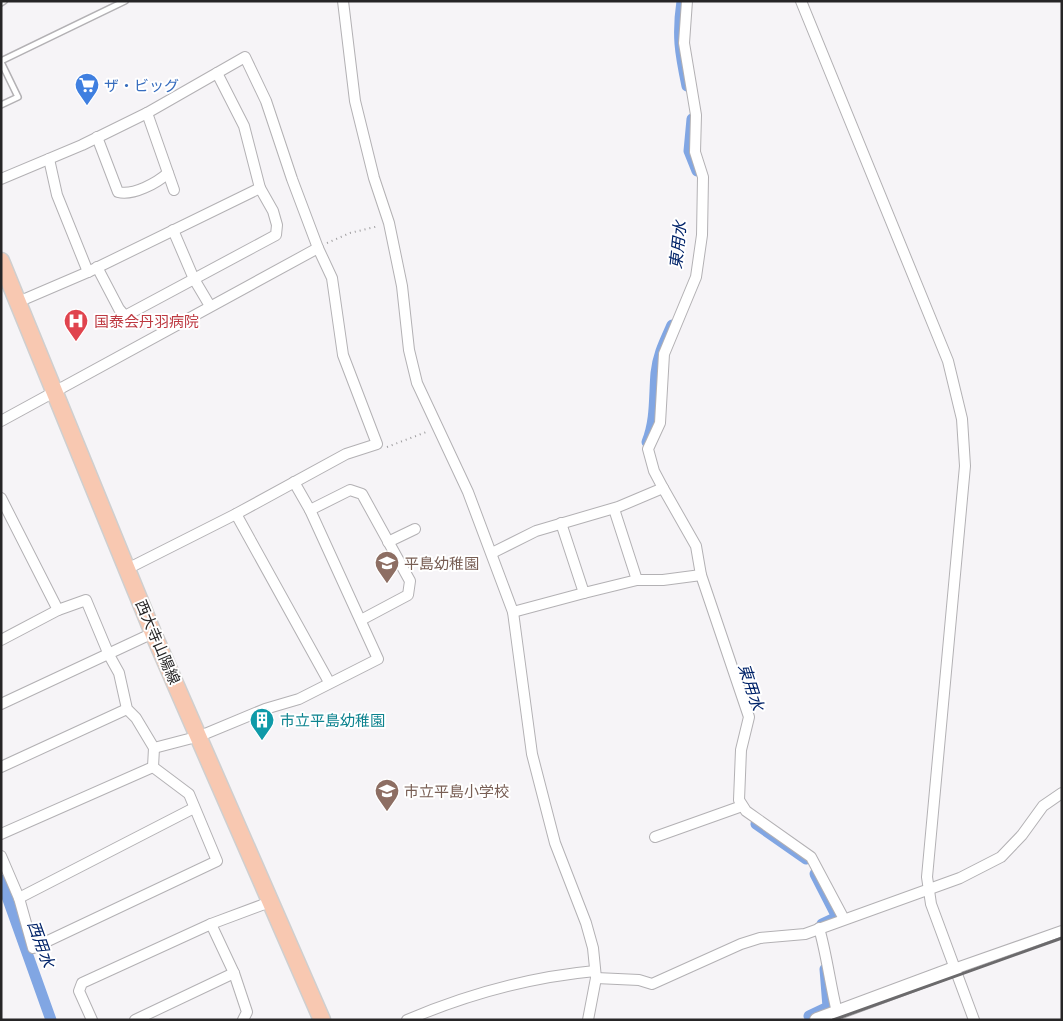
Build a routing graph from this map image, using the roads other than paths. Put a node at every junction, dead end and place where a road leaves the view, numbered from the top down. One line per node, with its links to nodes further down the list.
1 (125, 1): 5 (lane)
2 (343, 1): 33 (street)
3 (687, 1): 25 (street)
4 (801, 1): 57 (street)
5 (1, 61): 7 (lane)
6 (217, 73): 8 (street); 13 (street); 16 (street)
7 (1, 105)
8 (147, 113): 9 (street); 11 (street)
9 (97, 137): 10 (street); 11 (street)
10 (48, 158): 12 (street); 18 (street)
11 (168, 173): 14 (street)
12 (1, 179)
13 (260, 188): 15 (street); 19 (street)
14 (174, 190)
15 (173, 230): 18 (street); 19 (street)
16 (318, 248): 21 (street); 24 (street)
17 (1, 261): 20 (main road, 西大寺山陽線)
18 (93, 270): 19 (street); 20 (street)
19 (194, 279): 21 (street)
20 (18, 302): 22 (main road, 西大寺山陽線)
21 (210, 306): 22 (street)
22 (54, 392): 23 (street); 34 (main road, 西大寺山陽線)
23 (1, 420)
24 (294, 482): 28 (street); 29 (street)
25 (663, 488): 27 (street); 35 (street)
26 (1, 498): 38 (street)
27 (614, 508): 30 (street); 36 (street)
28 (310, 510): 32 (street); 40 (street)
29 (236, 514): 34 (street); 44 (street)
30 (561, 523): 33 (street); 37 (street)
31 (415, 529): 32 (street)
32 (388, 542): 40 (street)
33 (492, 553): 39 (street)
34 (127, 569): 41 (main road, 西大寺山陽線)
35 (701, 575): 36 (street); 52 (street)
36 (637, 580): 37 (street)
37 (584, 593): 39 (street)
38 (58, 610): 42 (street); 43 (street)
39 (513, 612): 66 (street)
40 (361, 620): 44 (street)
41 (153, 633): 43 (street); 47 (main road, 西大寺山陽線)
42 (2, 637)
43 (109, 655): 45 (street); 46 (street)
44 (329, 682): 47 (street)
45 (1, 704)
46 (126, 709): 48 (street); 49 (street)
47 (200, 736): 48 (street); 59 (main road, 西大寺山陽線)
48 (154, 748): 50 (street)
49 (1, 766)
50 (153, 767): 53 (street); 54 (street)
51 (1062, 793): 57 (street)
52 (742, 806): 55 (street); 60 (street)
53 (194, 808): 58 (street); 58 (street)
54 (1, 834)
55 (655, 838)
56 (1, 856): 58 (street)
57 (928, 889): 60 (street); 64 (street)
58 (19, 898)
59 (270, 902): 61 (street); 71 (main road, 西大寺山陽線)
60 (844, 918): 62 (street)
61 (211, 924): 65 (street); 68 (street)
62 (819, 928): 66 (street); 67 (street)
63 (1062, 931): 64 (street)
64 (954, 969): 67 (street); 75 (street)
65 (234, 973): 69 (street); 70 (street)
66 (596, 974): 72 (street); 73 (street)
67 (837, 1012): 74 (street)
68 (92, 1020)
69 (136, 1020)
70 (243, 1020)
71 (322, 1020)
72 (408, 1020)
73 (588, 1020)
74 (817, 1020)
75 (974, 1020)

